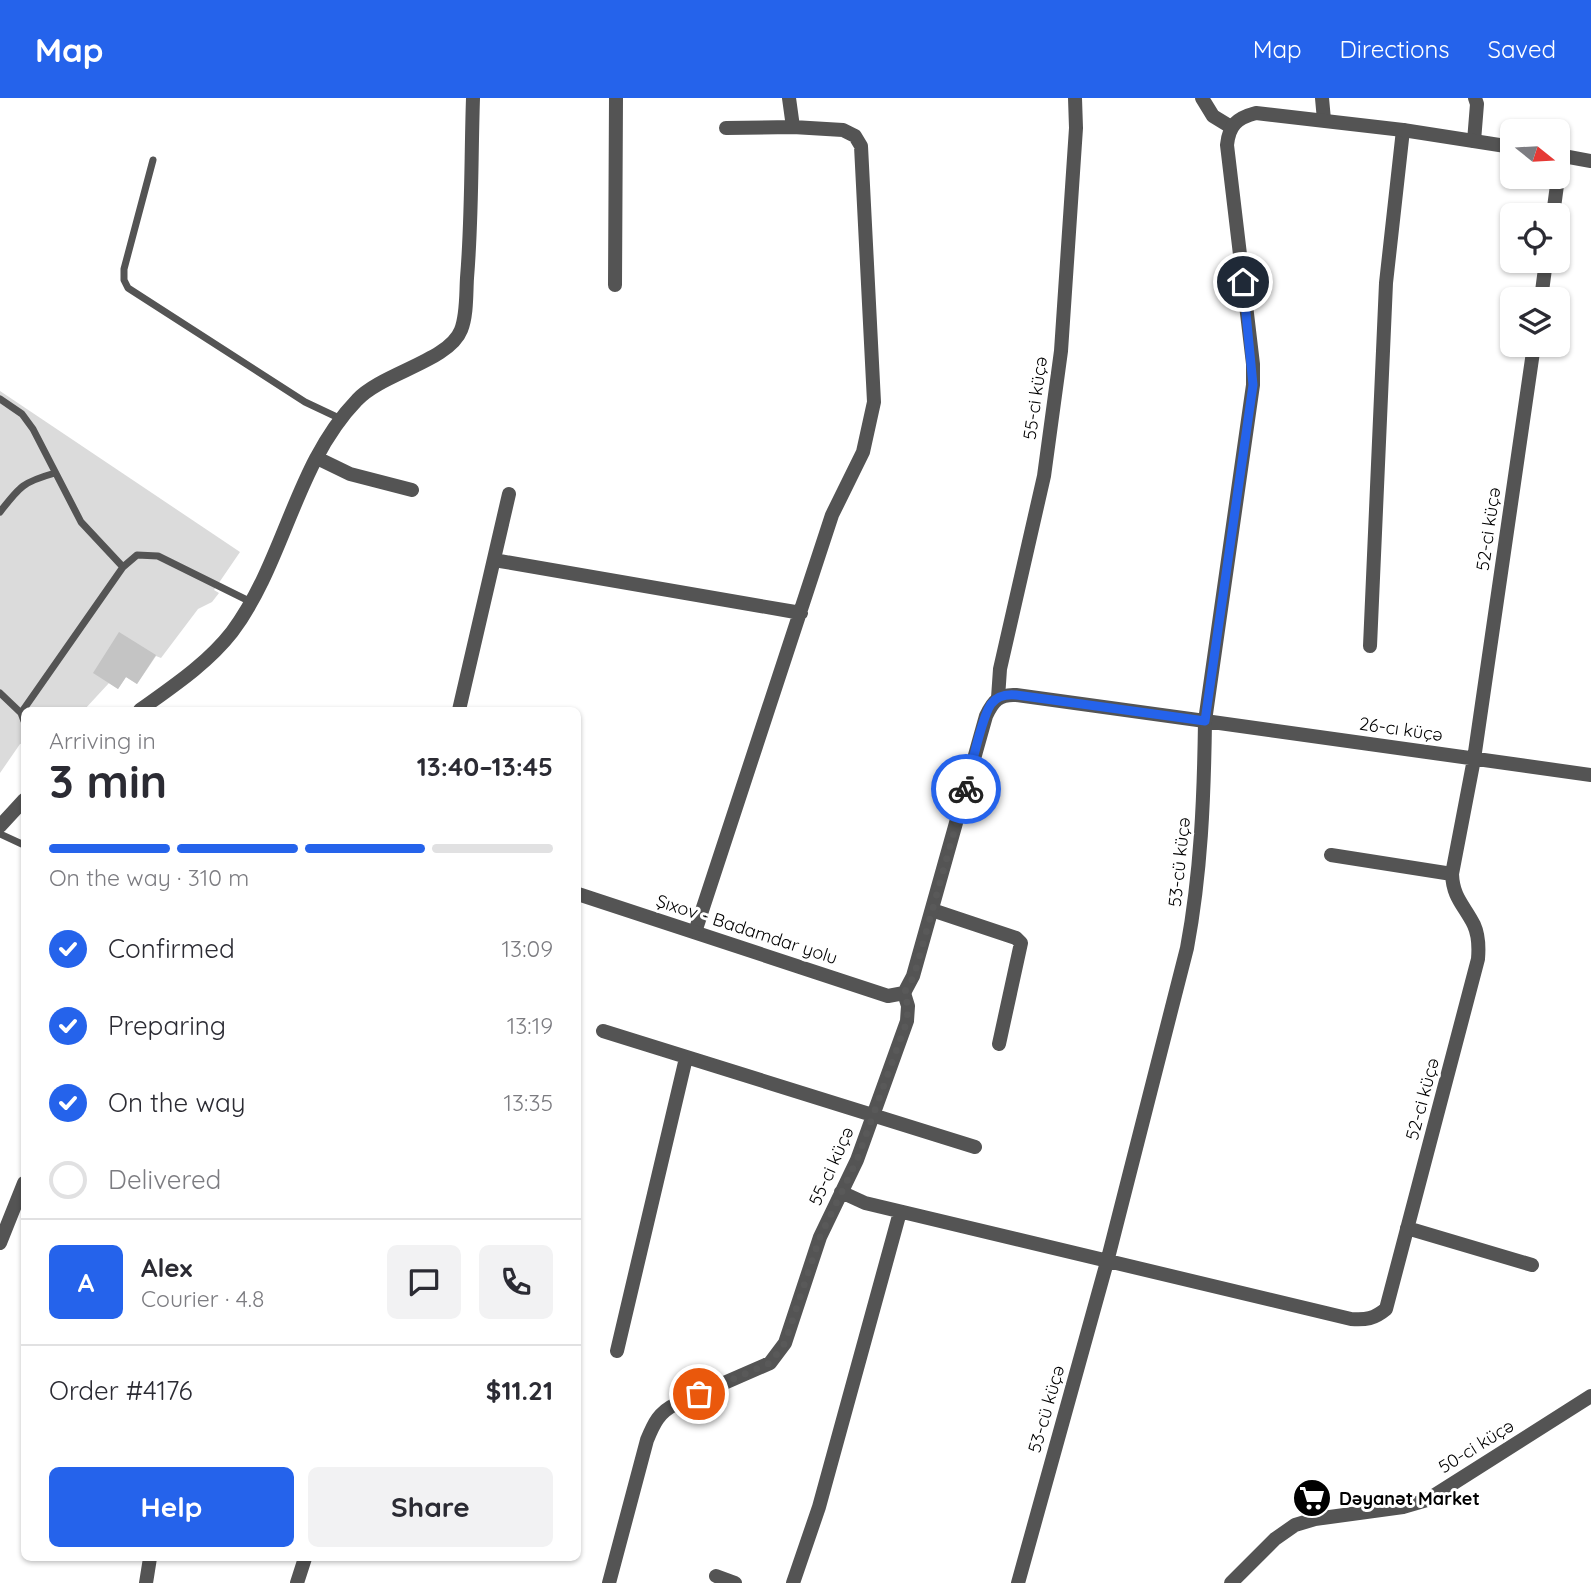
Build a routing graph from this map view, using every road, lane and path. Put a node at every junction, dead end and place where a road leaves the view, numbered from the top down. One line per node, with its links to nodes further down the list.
1 (473, 98): 21 (street)
2 (616, 98): 18 (street)
3 (789, 98): 9 (street)
4 (1075, 98): 33 (street, 55-ci küçə)
5 (1202, 98): 10 (street)
6 (1322, 98): 8 (street)
7 (1475, 98): 13 (street)
8 (1324, 120): 10 (street); 12 (street)
9 (793, 127): 11 (street); 30 (street)
10 (1231, 127): 38 (street, 53-cü küçə)
11 (726, 128)
12 (1403, 130): 13 (street); 31 (street)
13 (1474, 141): 14 (street)
14 (1500, 145)
15 (1570, 157): 17 (street)
16 (153, 160): 21 (lane)
17 (1591, 161)
18 (615, 285)
19 (1532, 357): 39 (street, 52-ci küçə)
20 (0, 399): 23 (lane)
21 (341, 419): 22 (street)
22 (317, 458): 24 (street); 29 (street)
23 (55, 473): 26 (lane); 28 (lane)
24 (412, 490)
25 (509, 494): 27 (street)
26 (0, 512)
27 (494, 560): 30 (street); 36 (street)
28 (123, 567): 29 (lane); 34 (lane)
29 (251, 602): 35 (street)
30 (801, 613): 48 (street)
31 (1370, 646)
32 (0, 693): 37 (lane)
33 (998, 698): 38 (street); 47 (street, 55-ci küçə)
34 (30, 707)
35 (144, 707)
36 (460, 707)
37 (21, 715)
38 (1205, 721): 39 (street, 26-cı küçə); 60 (street, 53-cü küçə)
39 (1474, 759): 40 (street, 26-cı küçə); 45 (street, 52-ci küçə)
40 (1591, 775)
41 (21, 803): 42 (street)
42 (1, 825): 43 (lane)
43 (21, 842)
44 (1331, 855): 45 (street)
45 (1452, 874): 58 (street, 52-ci küçə)
46 (581, 895): 48 (street, Şıxov - Badamdar yolu)
47 (932, 910): 49 (street, 55-ci küçə); 51 (street)
48 (695, 932): 49 (street, Şıxov - Badamdar yolu)
49 (904, 993): 53 (street, 55-ci küçə)
50 (603, 1031): 52 (street)
51 (999, 1044)
52 (686, 1058): 53 (street); 62 (street)
53 (874, 1116): 54 (street); 56 (street, 55-ci küçə)
54 (975, 1147)
55 (21, 1190): 59 (street)
56 (841, 1192): 57 (street, 52-ci küçə); 69 (street, 55-ci küçə)
57 (900, 1212): 60 (street, 52-ci küçə); 71 (street)
58 (1407, 1228): 60 (street, 52-ci küçə); 61 (street)
59 (0, 1243)
60 (1107, 1262): 72 (street, 53-cü küçə)
61 (1532, 1265)
62 (617, 1351)
63 (1591, 1396): 73 (street, 50-ci küçə)
64 (150, 1561): 67 (street)
65 (304, 1561): 68 (street)
66 (716, 1576): 70 (street)
67 (146, 1583)
68 (297, 1583)
69 (609, 1583)
70 (735, 1583)
71 (793, 1583)
72 (1018, 1583)
73 (1231, 1583)

